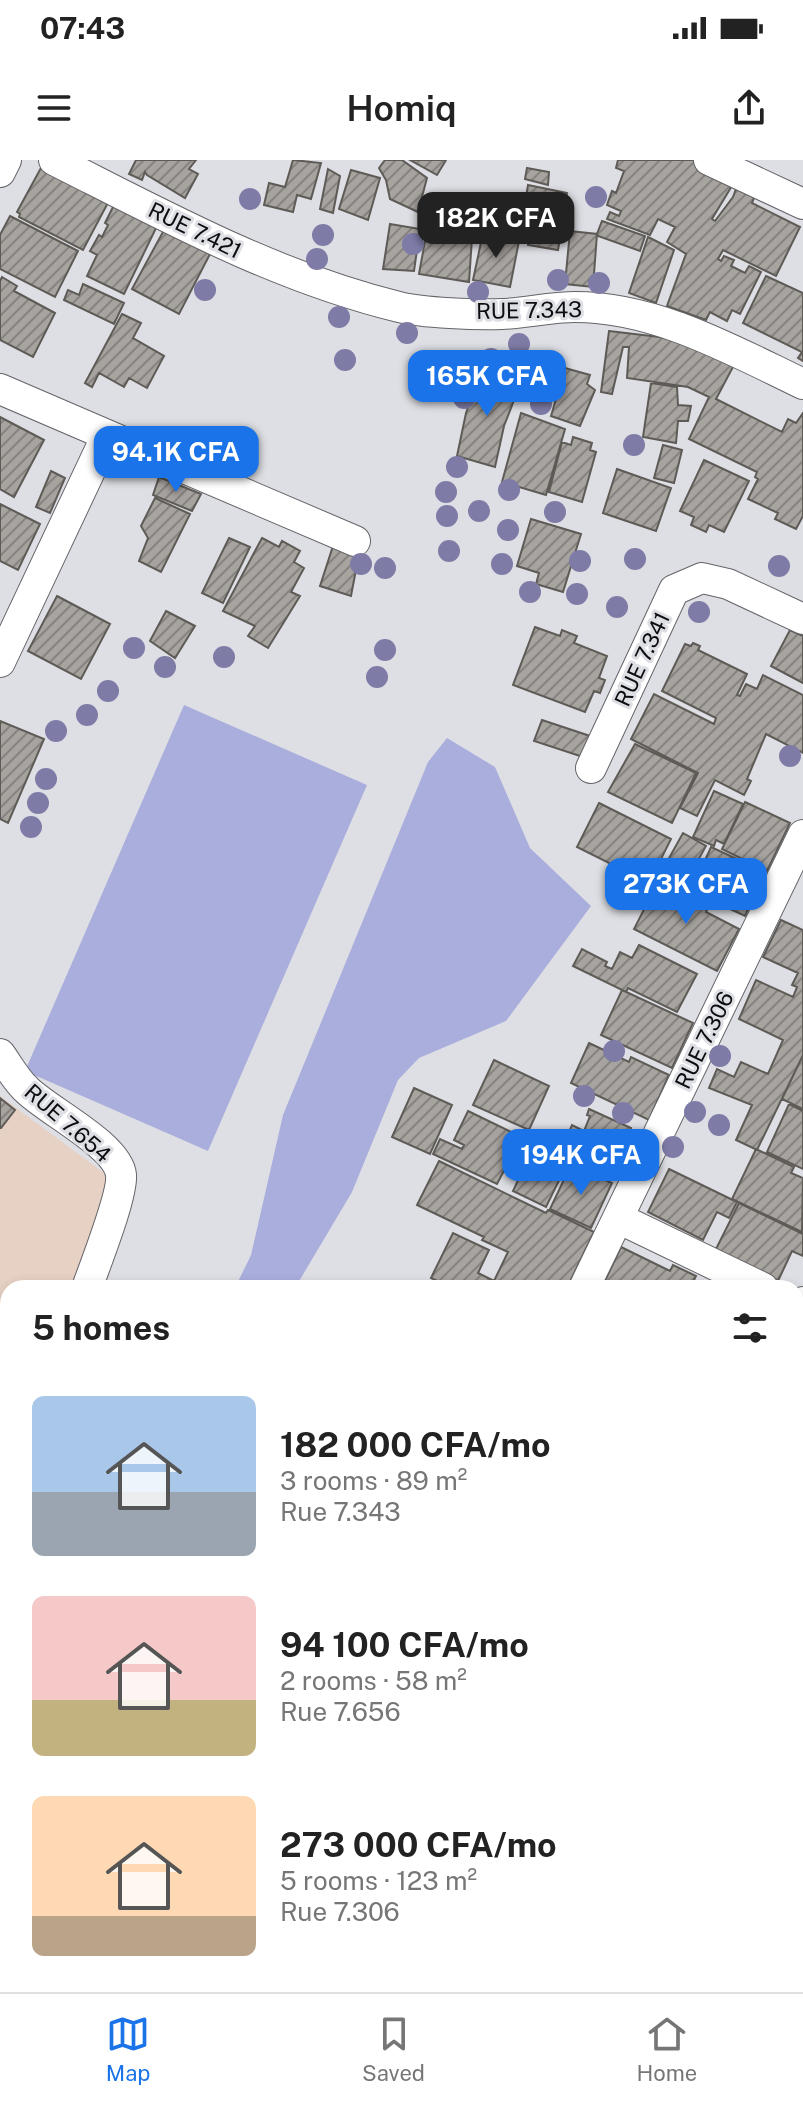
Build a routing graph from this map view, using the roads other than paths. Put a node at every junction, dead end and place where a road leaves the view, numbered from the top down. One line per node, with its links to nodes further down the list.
1 (6, 160): 4 (street)
2 (54, 160): 6 (street, RUE 7.421)
3 (709, 160): 5 (street)
4 (0, 172)
5 (803, 204)
6 (340, 290): 7 (street, RUE 7.343)
7 (803, 384)
8 (0, 389): 9 (street)
9 (107, 435): 10 (street); 12 (street)
10 (355, 541)
11 (803, 619): 13 (street, RUE 7.341)
12 (0, 662)
13 (591, 768)
14 (803, 835): 16 (street, RUE 7.306)
15 (0, 1054): 17 (street, RUE 7.654)
16 (618, 1218): 18 (street, RUE 7.306); 19 (street)
17 (90, 1280)
18 (588, 1280)
19 (746, 1280)

